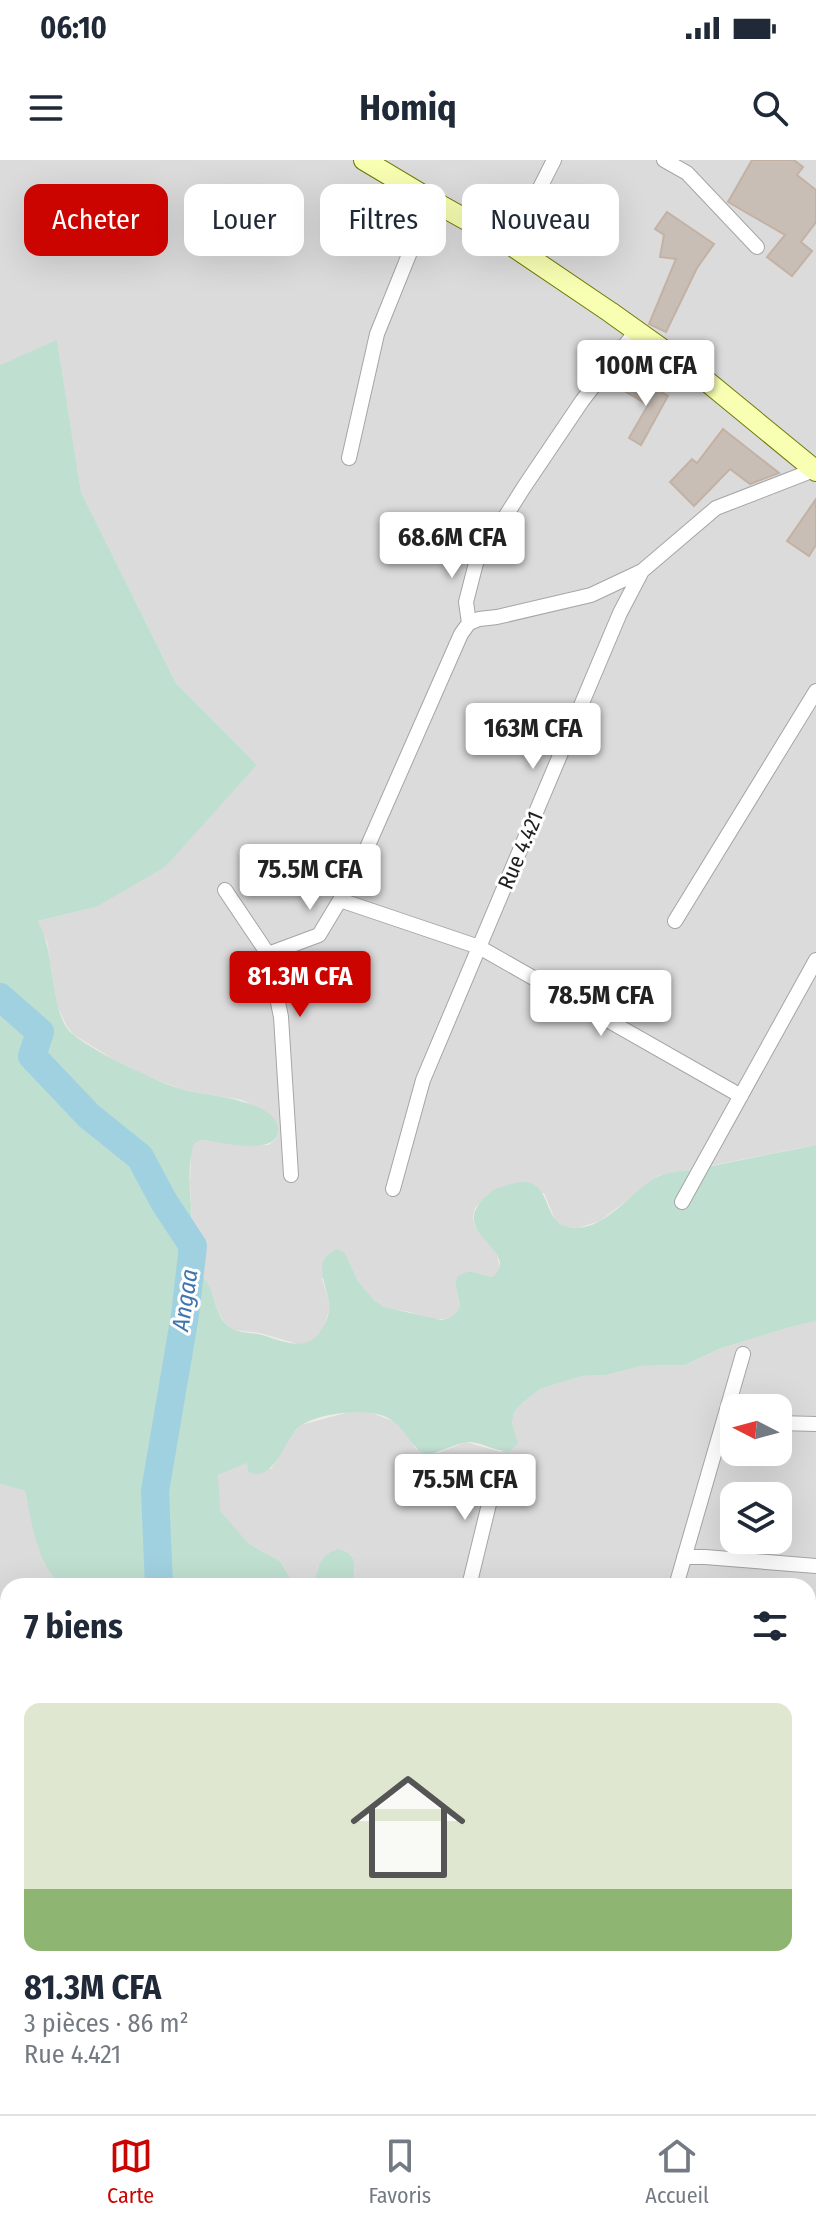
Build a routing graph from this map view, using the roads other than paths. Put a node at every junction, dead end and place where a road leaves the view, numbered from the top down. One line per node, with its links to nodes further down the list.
1 (364, 160): 4 (street)
2 (554, 160): 5 (street)
3 (664, 160): 6 (street)
4 (404, 184)
5 (542, 184)
6 (757, 247)
7 (408, 256): 10 (street)
8 (527, 256): 9 (street)
9 (636, 331): 11 (street); 13 (street)
10 (349, 458)
11 (815, 470): 12 (street, Rue 4.421)
12 (642, 571): 13 (street); 18 (street, Rue 4.421)
13 (469, 623): 16 (street)
14 (816, 691): 17 (street)
15 (225, 890): 19 (street)
16 (340, 900): 18 (street); 19 (street)
17 (675, 921)
18 (479, 947): 21 (street); 23 (street, Rue 4.421)
19 (268, 954): 22 (street)
20 (816, 960): 21 (street)
21 (741, 1096): 24 (street)
22 (291, 1175)
23 (393, 1189)
24 (682, 1202)
25 (743, 1354): 26 (street)
26 (735, 1394)
27 (792, 1423): 28 (street)
28 (816, 1424)
29 (720, 1451): 31 (street)
30 (498, 1467): 33 (street)
31 (684, 1557): 32 (street); 34 (street)
32 (816, 1566)
33 (471, 1578)
34 (678, 1578)

